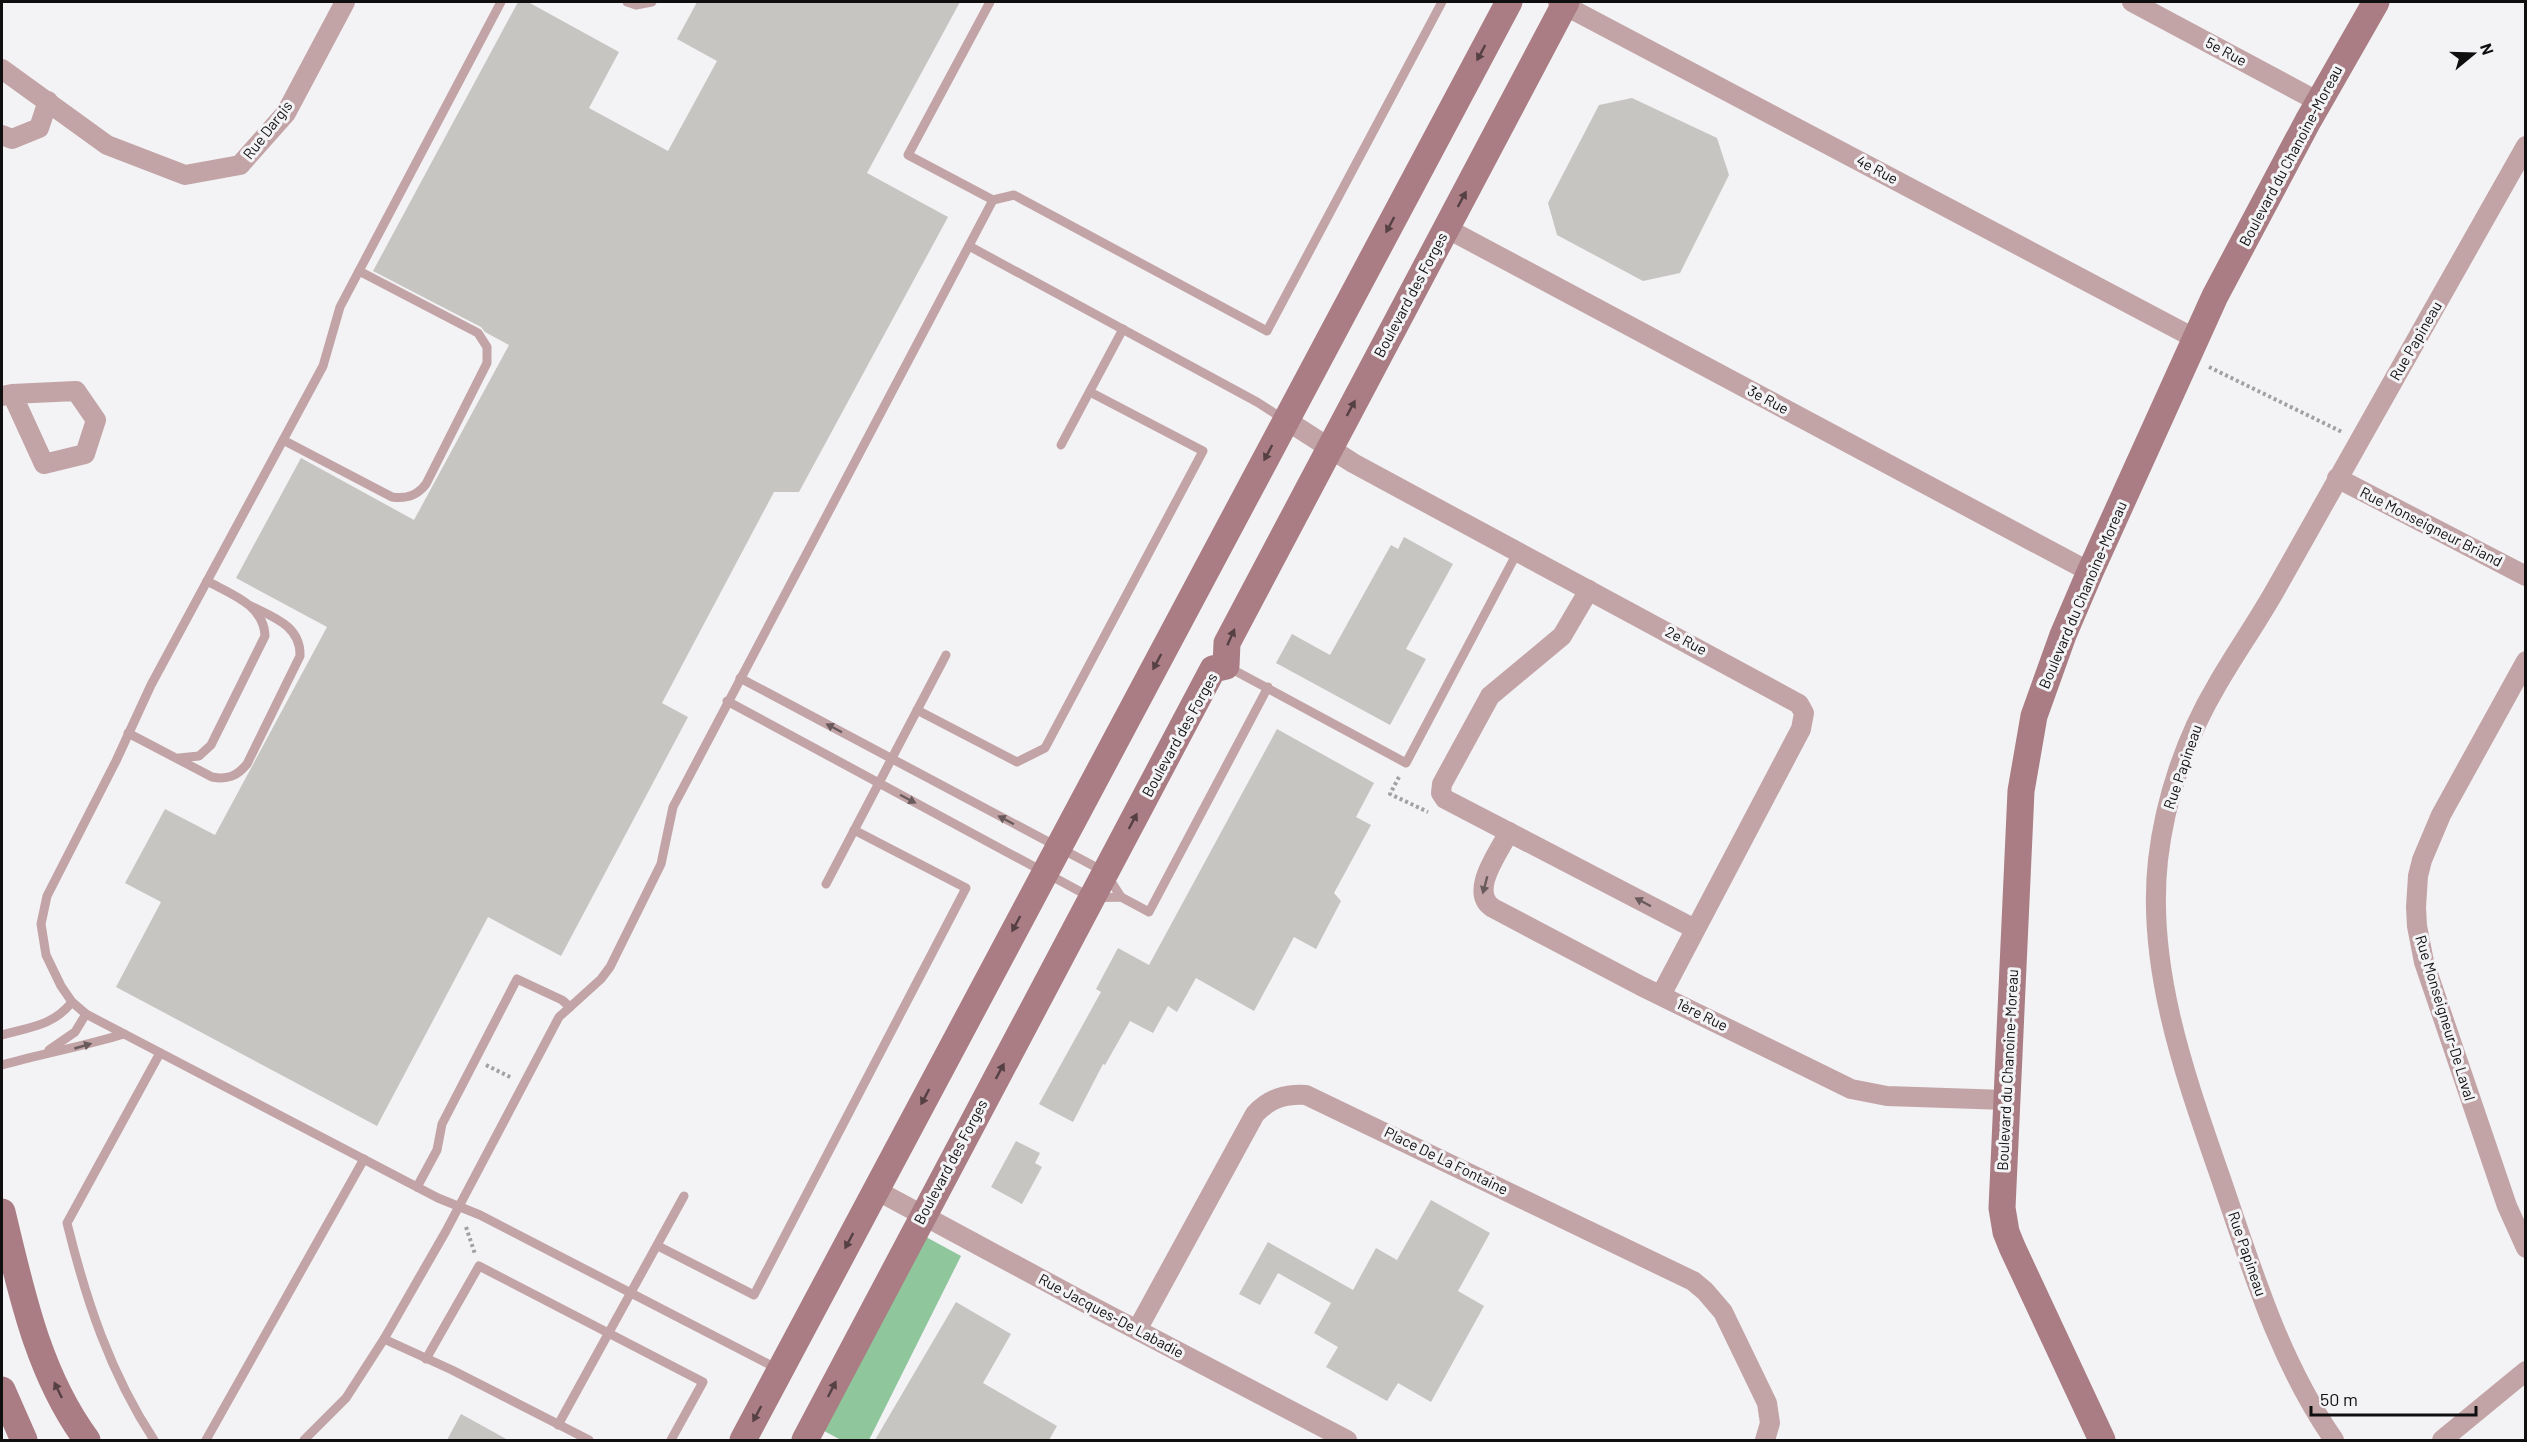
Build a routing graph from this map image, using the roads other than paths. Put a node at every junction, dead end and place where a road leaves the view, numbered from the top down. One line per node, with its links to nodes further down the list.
1 (345, 2): 12 (street, Rue Dargis)
2 (501, 2): 19 (lane)
3 (627, 2): 4 (lane)
4 (652, 2)
5 (990, 2): 16 (lane)
6 (1442, 2): 16 (lane)
7 (1509, 2): 24 (main road, one-way to 24)
8 (2132, 2): 13 (street, 5e Rue)
9 (2376, 2): 13 (main road, Boulevard du Chanoine-Moreau)
10 (1563, 3): 17 (main road, Boulevard des Forges, one-way to 10); 21 (street, 4e Rue)
11 (2, 69): 12 (street, Rue Dargis)
12 (48, 101): 14 (street)
13 (2319, 102): 21 (main road, Boulevard du Chanoine-Moreau)
14 (2, 135)
15 (2526, 146): 28 (street, Rue Papineau)
16 (993, 200): 18 (lane)
17 (1446, 228): 27 (main road, Boulevard des Forges, one-way to 17); 30 (street, 3e Rue)
18 (969, 246): 20 (lane); 38 (lane)
19 (359, 271): 25 (lane); 25 (lane)
20 (1123, 329): 22 (lane); 24 (lane)
21 (2196, 339): 30 (main road, Boulevard du Chanoine-Moreau)
22 (1090, 392): 26 (lane); 41 (lane)
23 (7, 395): 23 (street)
24 (1286, 420): 27 (street, 2e Rue); 48 (main road, one-way to 48)
25 (282, 440): 32 (lane)
26 (1061, 445)
27 (1329, 448): 29 (street, 2e Rue); 37 (main road, Boulevard des Forges, one-way to 27)
28 (2337, 478): 31 (street, Rue Monseigneur Briand); 95 (street, Rue Papineau)
29 (1518, 551): 33 (street, 2e Rue); 39 (lane)
30 (2090, 572): 64 (main road, Boulevard du Chanoine-Moreau)
31 (2526, 576)
32 (207, 581): 34 (lane); 42 (lane)
33 (1589, 590): 47 (street); 54 (street, 2e Rue)
34 (250, 606): 43 (lane); 43 (lane)
35 (946, 655): 41 (lane)
36 (2526, 661): 73 (street, Rue Monseigneur-De Laval)
37 (1226, 666): 39 (lane); 49 (main road, Boulevard des Forges, one-way to 37)
38 (740, 678): 40 (lane); 44 (lane, one-way to 38)
39 (1268, 687): 52 (lane)
40 (727, 701): 45 (lane); 57 (lane)
41 (917, 710): 44 (lane)
42 (128, 733): 43 (lane); 56 (lane)
43 (177, 758)
44 (892, 759): 45 (lane); 48 (lane, one-way to 44)
45 (879, 783): 46 (lane); 50 (lane, one-way to 50)
46 (854, 830): 51 (lane); 72 (lane)
47 (1509, 832): 54 (street, one-way to 47); 55 (street, 1ère Rue, one-way to 55)
48 (1058, 848): 49 (lane); 50 (main road)
49 (1105, 872): 52 (lane); 53 (main road, Boulevard des Forges)
50 (1044, 873): 53 (lane); 67 (main road, one-way to 67)
51 (826, 884)
52 (1121, 897): 53 (lane)
53 (1092, 898): 71 (main road, Boulevard des Forges, one-way to 53)
54 (1695, 929): 55 (street, 2e Rue)
55 (1661, 995): 64 (street, 1ère Rue)
56 (72, 1002): 58 (lane); 60 (lane)
57 (570, 1007): 66 (lane); 69 (lane)
58 (86, 1014): 59 (lane); 62 (lane)
59 (124, 1034): 61 (lane); 62 (lane, one-way to 59)
60 (2, 1035)
61 (160, 1053): 65 (lane); 85 (lane)
62 (42, 1054): 63 (lane)
63 (2, 1065)
64 (2006, 1100): 94 (main road, Boulevard du Chanoine-Moreau)
65 (364, 1159): 66 (lane); 86 (lane)
66 (417, 1187): 69 (lane)
67 (876, 1190): 71 (street, Rue Jacques-De Labadie); 79 (main road, one-way to 79)
68 (684, 1196): 72 (lane)
69 (459, 1206): 74 (lane); 77 (lane)
70 (2, 1212): 84 (main road, one-way to 70)
71 (922, 1215): 75 (street, Rue Jacques-De Labadie); 91 (main road, Boulevard des Forges, one-way to 71)
72 (658, 1246): 74 (lane)
73 (2526, 1248)
74 (630, 1293): 76 (lane); 79 (lane)
75 (1137, 1330): 92 (street, Rue Jacques-De Labadie); 93 (street, Place De La Fontaine)
76 (607, 1332): 78 (lane); 82 (lane); 89 (lane)
77 (384, 1339): 78 (lane); 87 (lane)
78 (426, 1359): 82 (lane)
79 (780, 1370): 90 (main road, one-way to 90)
80 (2526, 1371): 96 (street)
81 (2, 1390): 83 (main road)
82 (558, 1425): 88 (lane)
83 (24, 1440)
84 (87, 1440)
85 (154, 1440)
86 (206, 1440)
87 (304, 1440)
88 (589, 1440)
89 (671, 1440)
90 (742, 1440)
91 (805, 1440)
92 (1347, 1440)
93 (1765, 1440)
94 (2102, 1440)
95 (2334, 1440)
96 (2442, 1440)

